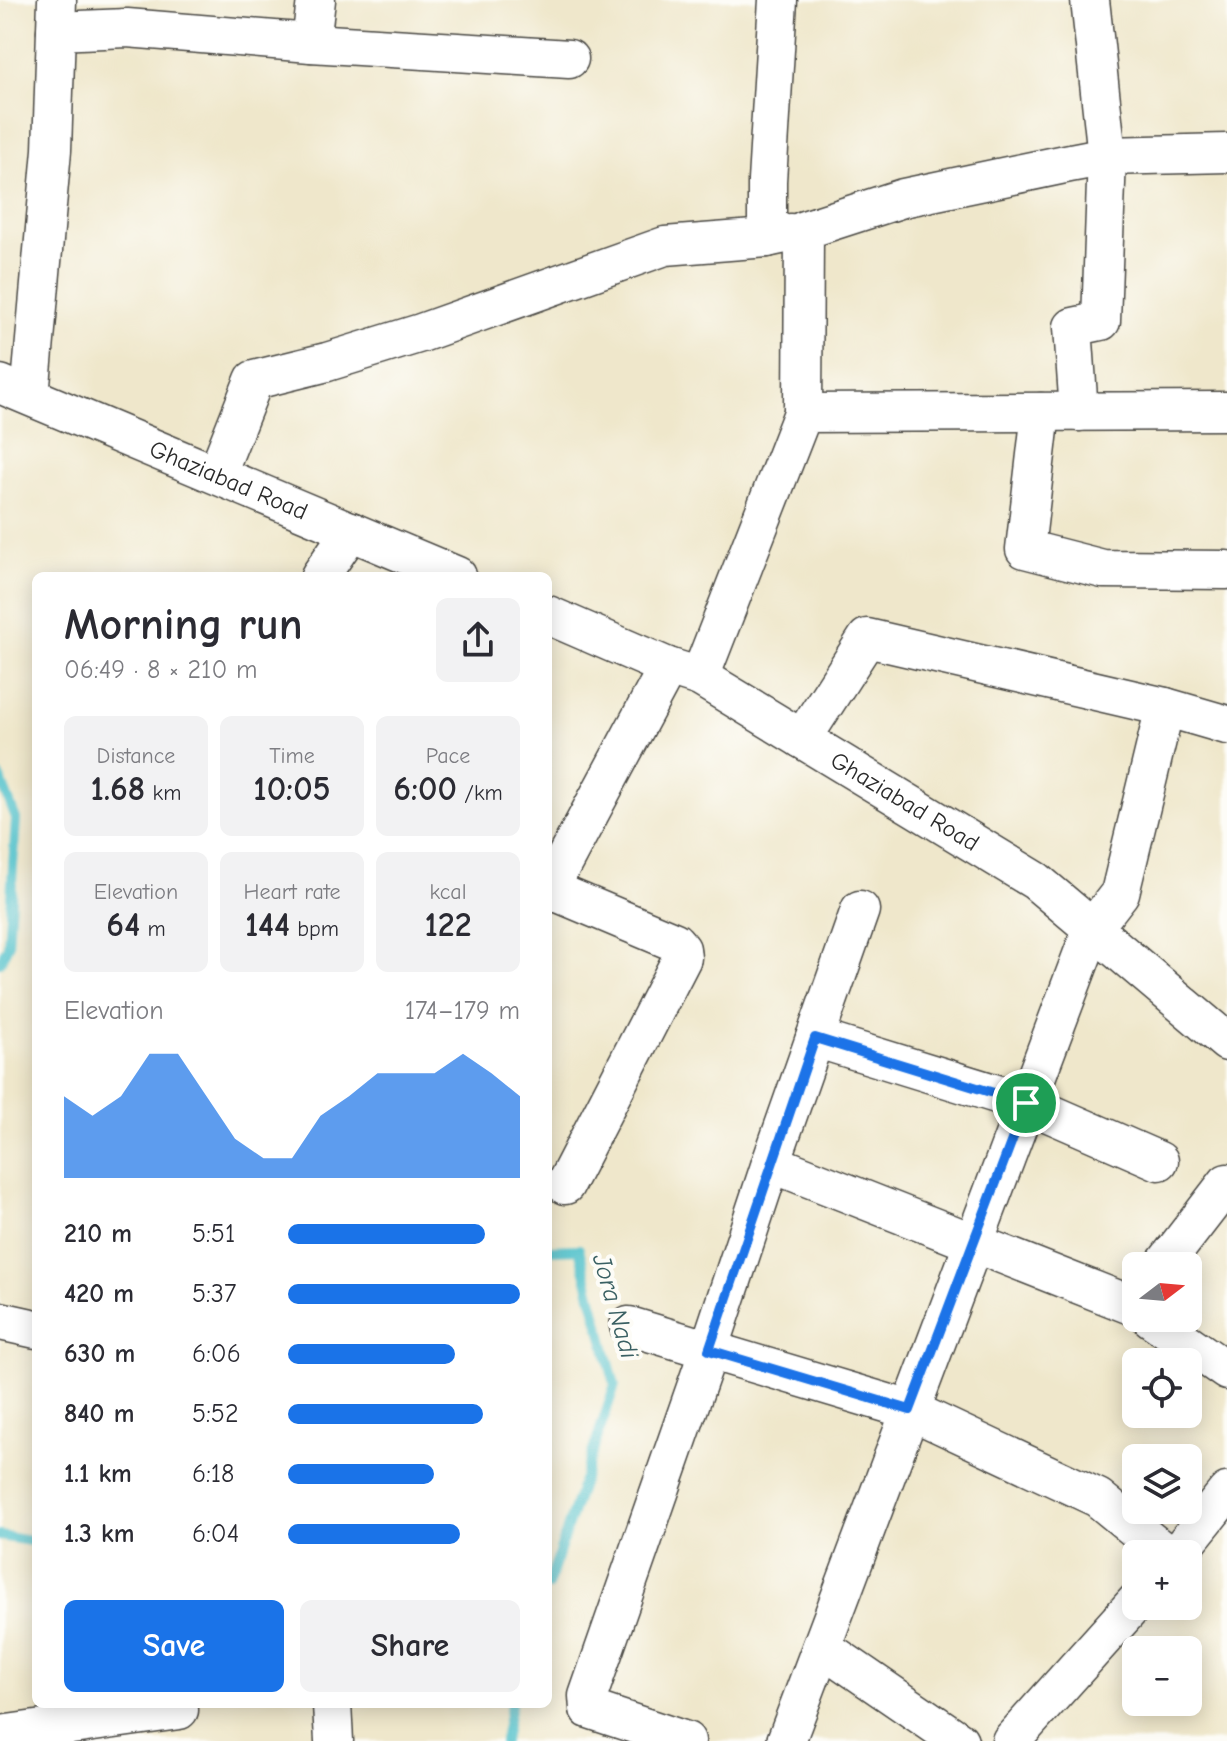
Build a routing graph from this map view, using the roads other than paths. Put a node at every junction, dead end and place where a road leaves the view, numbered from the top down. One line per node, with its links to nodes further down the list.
1 (316, 0): 5 (street)
2 (778, 0): 10 (street)
3 (1090, 0): 8 (street)
4 (57, 15): 5 (street); 11 (street)
5 (311, 43): 6 (street)
6 (569, 59)
7 (1227, 153): 8 (street)
8 (1107, 156): 9 (street); 14 (street)
9 (804, 230): 10 (street); 15 (street)
10 (767, 238): 16 (street)
11 (15, 390): 16 (street, Ghaziabad Road)
12 (1227, 411): 14 (street)
13 (1041, 412): 14 (street); 15 (street); 18 (street)
14 (1079, 412)
15 (803, 413): 22 (street)
16 (217, 473): 17 (street, Ghaziabad Road)
17 (351, 531): 19 (street); 20 (street, Ghaziabad Road)
18 (1227, 570)
19 (323, 572)
20 (448, 572)
21 (552, 617): 22 (street, Ghaziabad Road)
22 (684, 672): 25 (street, Ghaziabad Road); 26 (street)
23 (1165, 707): 24 (street); 25 (street); 29 (street)
24 (1227, 725)
25 (802, 739): 29 (street, Ghaziabad Road)
26 (552, 885)
27 (552, 891): 36 (street)
28 (860, 910): 30 (street)
29 (1092, 929): 31 (street, Ghaziabad Road); 32 (street)
30 (815, 1038): 32 (street); 34 (street)
31 (1227, 1042)
32 (1026, 1103): 33 (street); 37 (street)
33 (1159, 1161)
34 (771, 1163): 37 (street); 44 (street)
35 (1227, 1183): 38 (street)
36 (565, 1185)
37 (974, 1243): 39 (street); 46 (street)
38 (1174, 1252)
39 (1122, 1301)
40 (0, 1321): 42 (street)
41 (629, 1326): 44 (street)
42 (32, 1328)
43 (1173, 1332): 45 (street)
44 (709, 1350): 46 (street); 54 (street)
45 (1227, 1371)
46 (910, 1410): 48 (street); 51 (street)
47 (1227, 1492): 49 (street)
48 (1149, 1540)
49 (1188, 1540)
50 (1122, 1618): 60 (street)
51 (822, 1647): 58 (street); 59 (street)
52 (332, 1708): 56 (street)
53 (179, 1718): 55 (street)
54 (598, 1728): 57 (street)
55 (0, 1735)
56 (334, 1741)
57 (686, 1741)
58 (786, 1741)
59 (959, 1741)
60 (1011, 1741)

